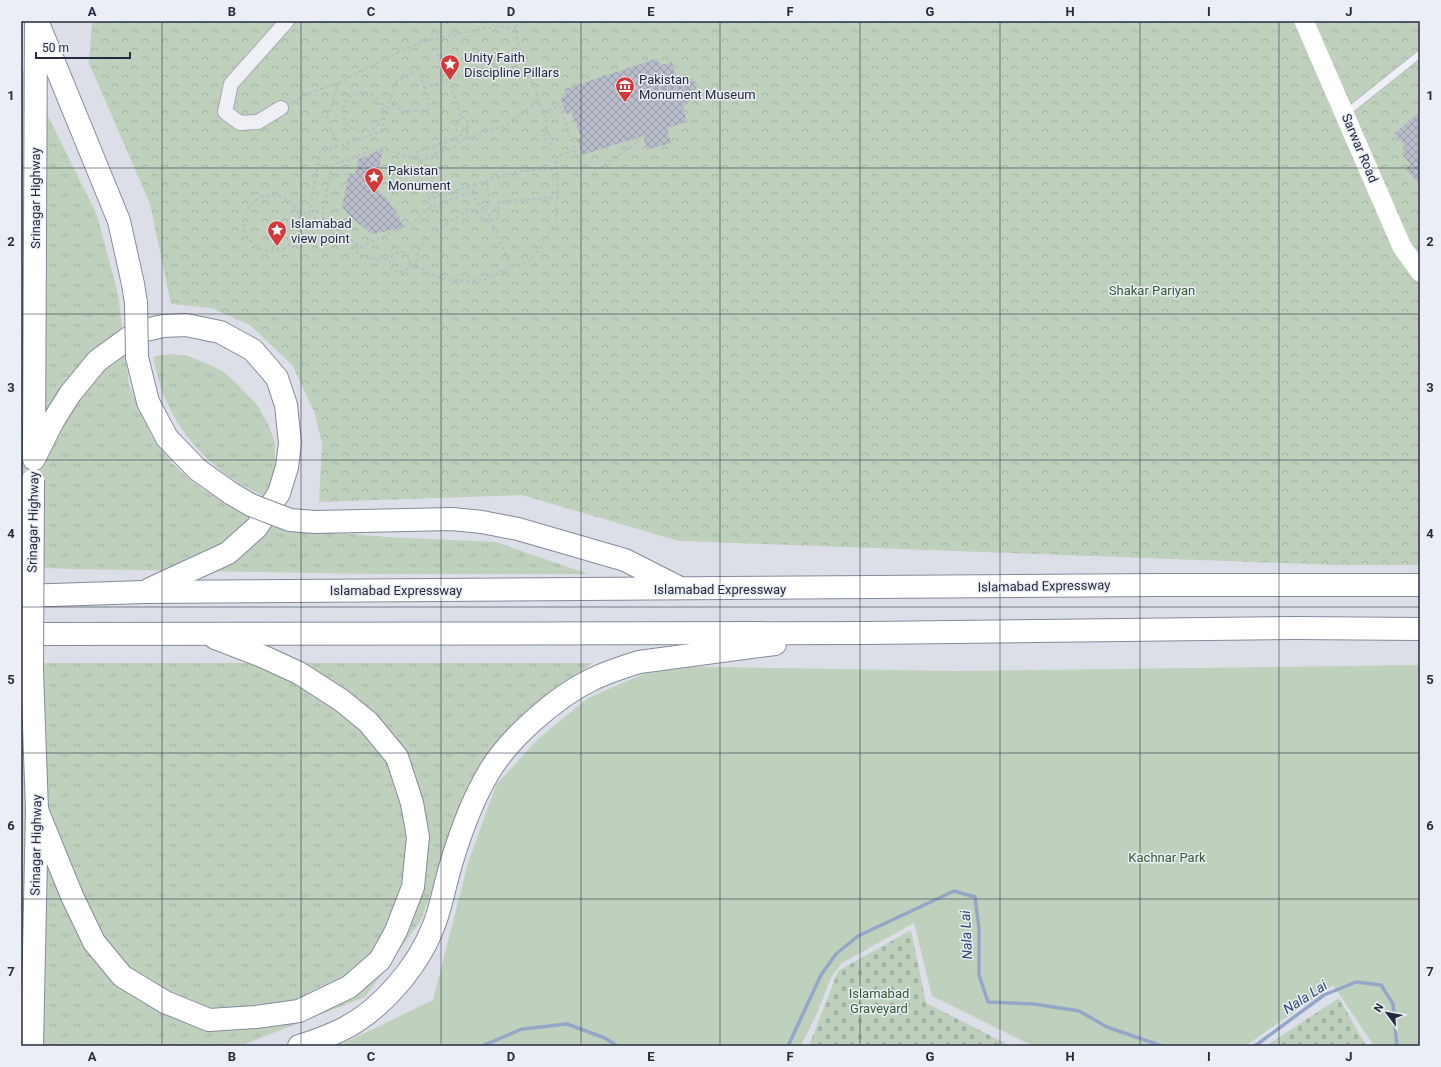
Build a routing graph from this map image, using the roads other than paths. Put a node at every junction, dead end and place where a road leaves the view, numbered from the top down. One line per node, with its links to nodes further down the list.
1 (36, 21): 8 (highway, Srinagar Highway); 10 (highway, bridge)
2 (287, 21): 5 (street)
3 (1304, 21): 6 (main road, Sarwar Road)
4 (1420, 54): 6 (lane)
5 (281, 108)
6 (1345, 114): 7 (main road, Sarwar Road)
7 (1420, 272)
8 (33, 470): 11 (highway); 17 (highway, Srinagar Highway, bridge)
9 (1420, 586): 10 (highway, Islamabad Expressway)
10 (682, 589): 11 (highway, Islamabad Expressway)
11 (144, 592): 12 (highway, Islamabad Expressway)
12 (21, 596)
13 (1420, 629): 14 (highway)
14 (868, 633): 16 (highway); 19 (highway)
15 (21, 634): 16 (highway)
16 (205, 634): 17 (highway)
17 (37, 810): 18 (highway, Srinagar Highway)
18 (32, 1044)
19 (299, 1046)

